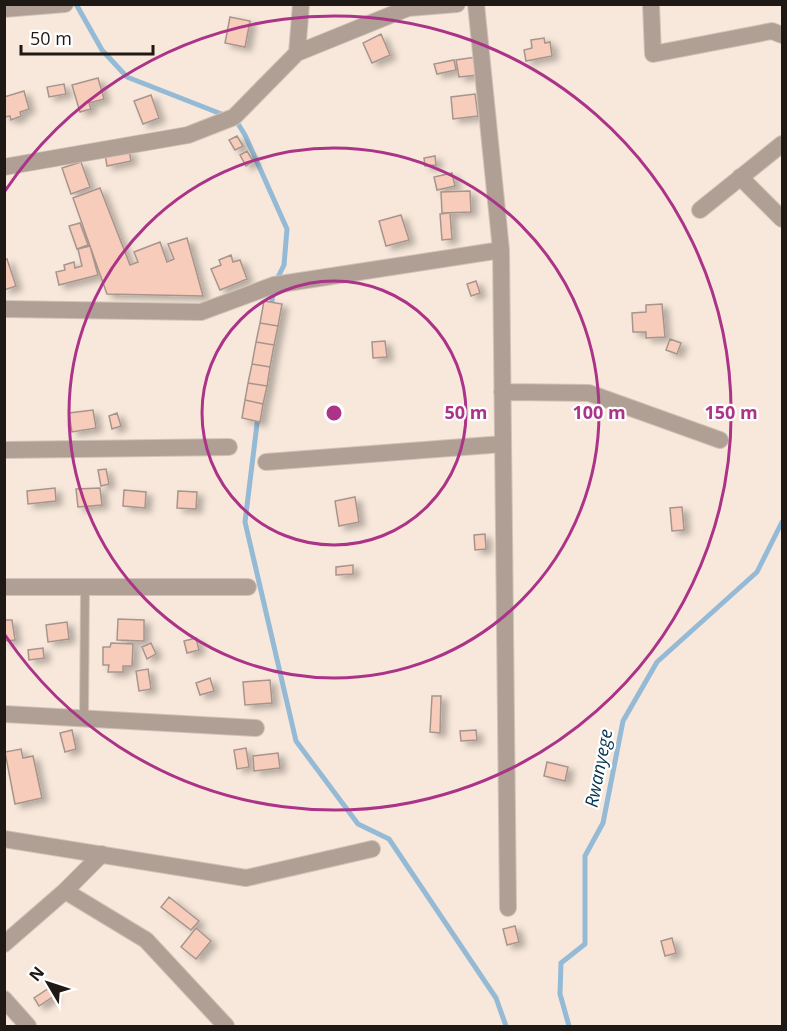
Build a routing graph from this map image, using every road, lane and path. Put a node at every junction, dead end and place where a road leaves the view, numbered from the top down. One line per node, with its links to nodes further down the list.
1 (64, 4): 6 (street)
2 (301, 4): 8 (street)
3 (457, 4): 8 (street)
4 (476, 4): 14 (street)
5 (651, 4): 7 (street)
6 (4, 9)
7 (783, 35)
8 (297, 53): 10 (street)
9 (783, 144): 11 (street)
10 (4, 167)
11 (740, 177): 12 (street); 13 (street)
12 (700, 210)
13 (783, 219)
14 (501, 250): 15 (street); 16 (street)
15 (4, 309)
16 (502, 392): 17 (street); 18 (street)
17 (720, 440)
18 (503, 444): 21 (street); 32 (street)
19 (229, 447): 20 (street)
20 (4, 450)
21 (266, 462)
22 (4, 587): 23 (street)
23 (85, 587): 24 (street); 26 (lane)
24 (248, 587)
25 (4, 714): 26 (street)
26 (84, 717): 27 (street)
27 (256, 728)
28 (4, 839): 30 (street)
29 (372, 849): 30 (street)
30 (102, 854): 31 (street)
31 (65, 891): 33 (street); 36 (street)
32 (508, 908)
33 (4, 944)
34 (4, 999): 35 (street)
35 (28, 1026)
36 (226, 1026)

